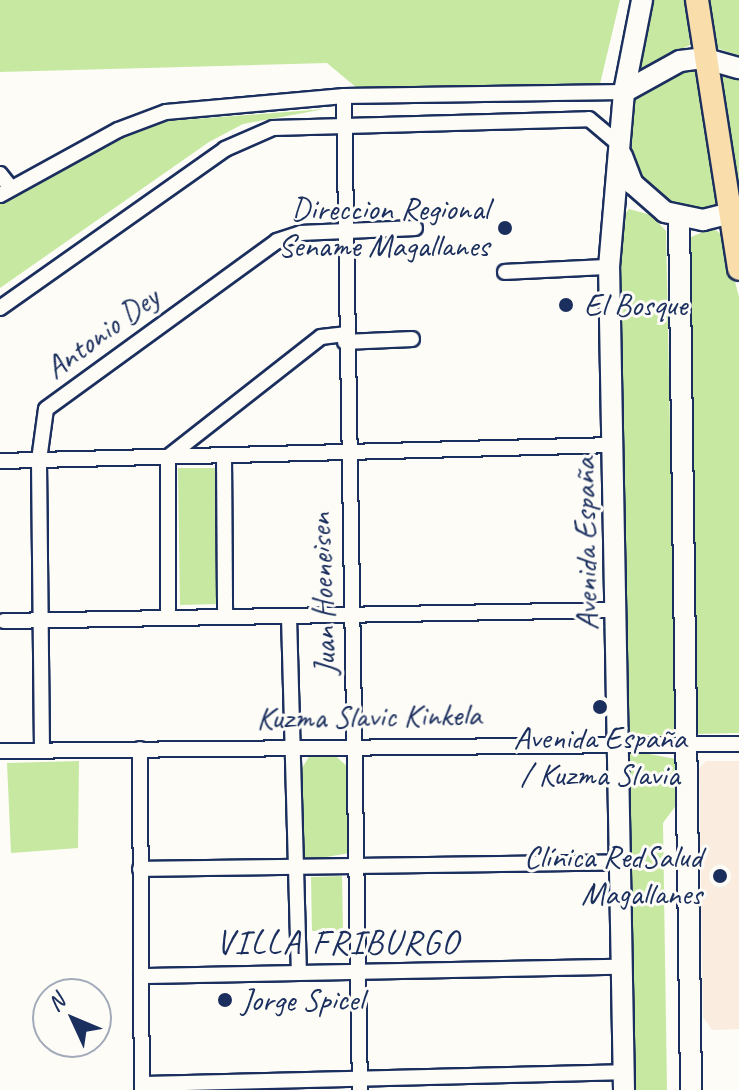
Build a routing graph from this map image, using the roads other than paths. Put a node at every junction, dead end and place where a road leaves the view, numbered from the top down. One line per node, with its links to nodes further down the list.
1 (642, 0): 5 (main road, Avenida España)
2 (697, 0): 3 (main road)
3 (703, 58): 4 (main road); 5 (main road); 11 (main road)
4 (739, 68)
5 (624, 92): 6 (street); 8 (main road, Avenida España)
6 (344, 96): 7 (street, Juan Hoeneisen); 10 (street)
7 (344, 122): 8 (street); 14 (street, Juan Hoeneisen); 18 (street)
8 (619, 144): 12 (main road); 15 (main road, Avenida España)
9 (0, 174): 10 (street)
10 (6, 192)
11 (733, 213): 12 (main road); 16 (main road)
12 (679, 217): 35 (main road)
13 (415, 228): 14 (street, Antonio Dey)
14 (343, 230): 19 (street, Juan Hoeneisen); 25 (street, Antonio Dey)
15 (609, 267): 17 (street); 21 (main road, Avenida España)
16 (739, 269)
17 (505, 272)
18 (2, 305)
19 (345, 338): 20 (street); 22 (street, Juan Hoeneisen); 23 (street)
20 (412, 339)
21 (614, 445): 22 (street); 27 (main road, Avenida España)
22 (347, 454): 24 (street); 28 (street, Juan Hoeneisen)
23 (168, 457): 24 (street); 25 (street); 29 (street)
24 (224, 458): 30 (street)
25 (39, 460): 26 (street); 32 (street, Antonio Dey)
26 (0, 461)
27 (618, 610): 28 (street); 34 (main road, Avenida España)
28 (352, 615): 31 (street); 38 (street, Juan Hoeneisen)
29 (168, 617): 30 (street); 32 (street)
30 (225, 617): 31 (street)
31 (289, 617): 37 (street)
32 (41, 620): 33 (street); 39 (street, Antonio Dey)
33 (4, 621)
34 (618, 742): 35 (street, Kuzma Slavic Kinkela); 38 (street, Kuzma Slavic Kinkela); 42 (main road, Avenida España)
35 (687, 744): 36 (street, Kuzma Slavic Kinkela); 53 (main road)
36 (739, 744)
37 (293, 746): 38 (street, Kuzma Slavic Kinkela); 40 (street, Kuzma Slavic Kinkela); 44 (street)
38 (355, 746): 43 (street, Juan Hoeneisen)
39 (42, 749): 40 (street, Kuzma Slavic Kinkela); 41 (street, Kuzma Slavic Kinkela)
40 (140, 749): 45 (street)
41 (0, 751)
42 (622, 862): 43 (street); 46 (main road, Avenida España)
43 (356, 866): 44 (street); 47 (street, Juan Hoeneisen)
44 (297, 867): 45 (street); 48 (street)
45 (140, 869): 49 (street)
46 (623, 967): 47 (street); 50 (main road, Avenida España)
47 (357, 972): 48 (street); 51 (street, Juan Hoeneisen)
48 (299, 973): 49 (street)
49 (141, 976): 52 (street)
50 (624, 1081): 51 (street)
51 (360, 1084): 52 (street)
52 (142, 1087)
53 (691, 1090)

